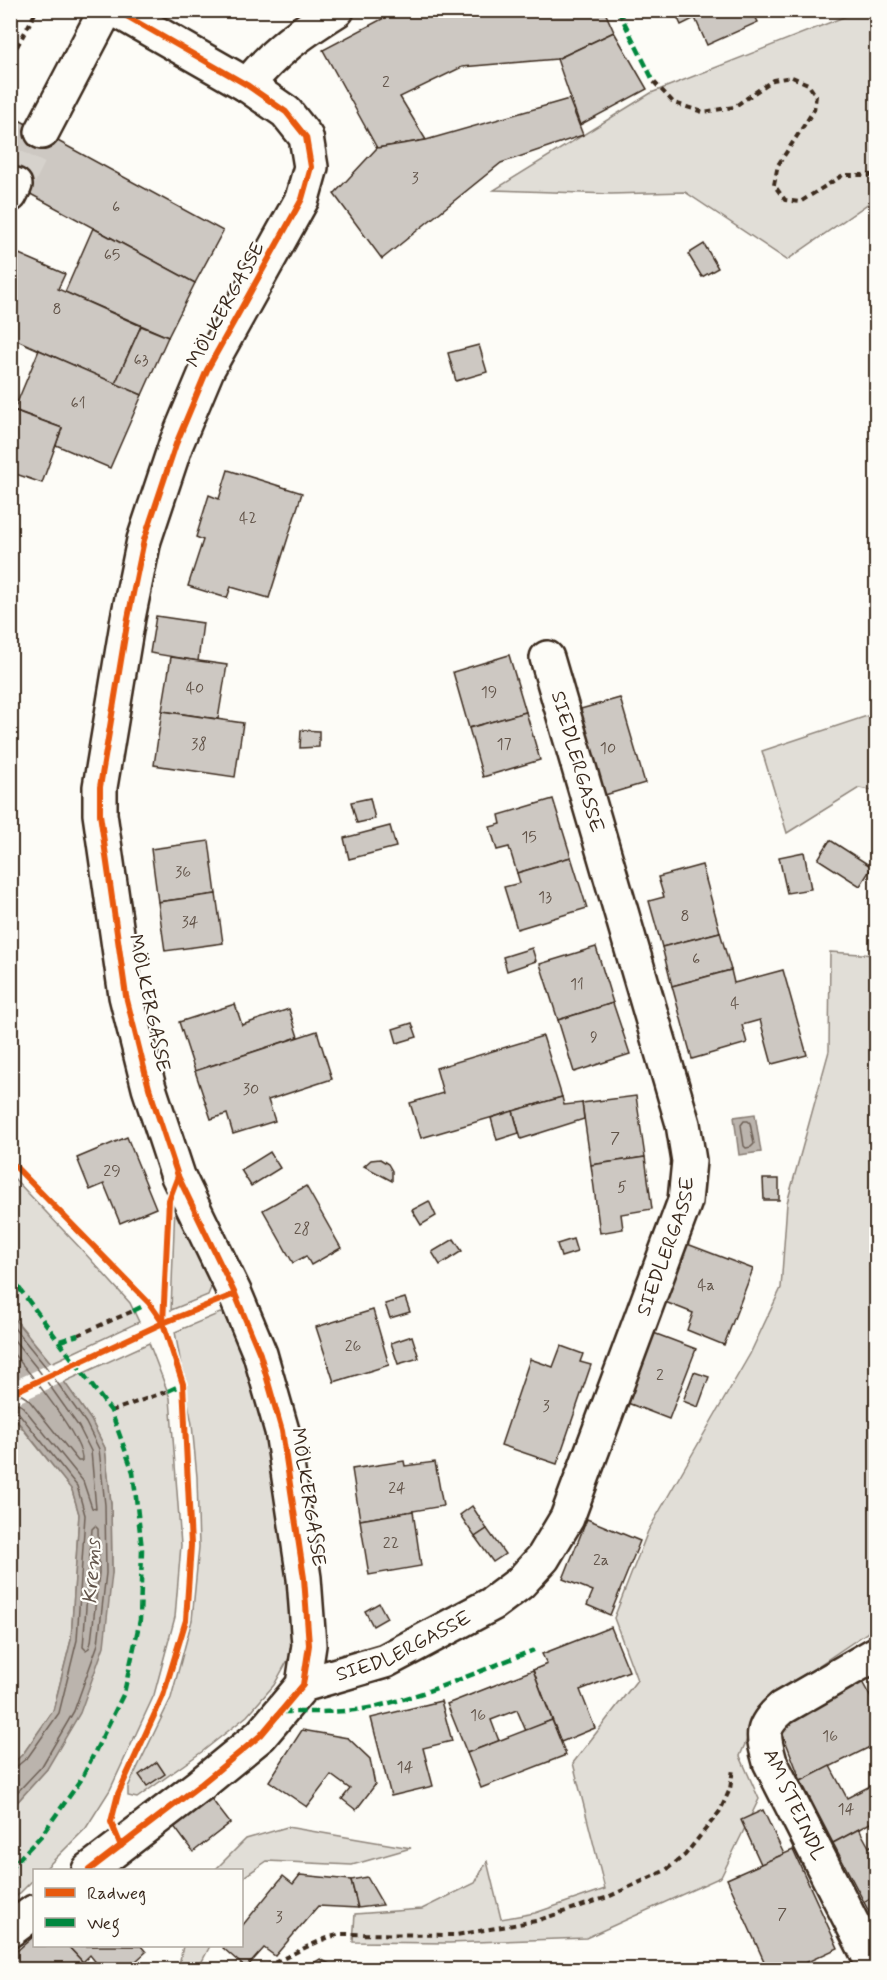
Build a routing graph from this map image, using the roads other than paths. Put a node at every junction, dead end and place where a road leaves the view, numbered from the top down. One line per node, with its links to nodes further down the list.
1 (106, 10): 5 (street)
2 (116, 10): 4 (street, MÖLKERGASSE)
3 (337, 10): 4 (street)
4 (247, 85): 8 (street, MÖLKERGASSE)
5 (42, 132)
6 (547, 658): 8 (street, SIEDLERGASSE)
7 (876, 1654): 12 (street, AM STEINDL)
8 (303, 1685): 9 (street)
9 (90, 1869)
10 (33, 1913): 11 (street)
11 (10, 1930)
12 (876, 1970)

